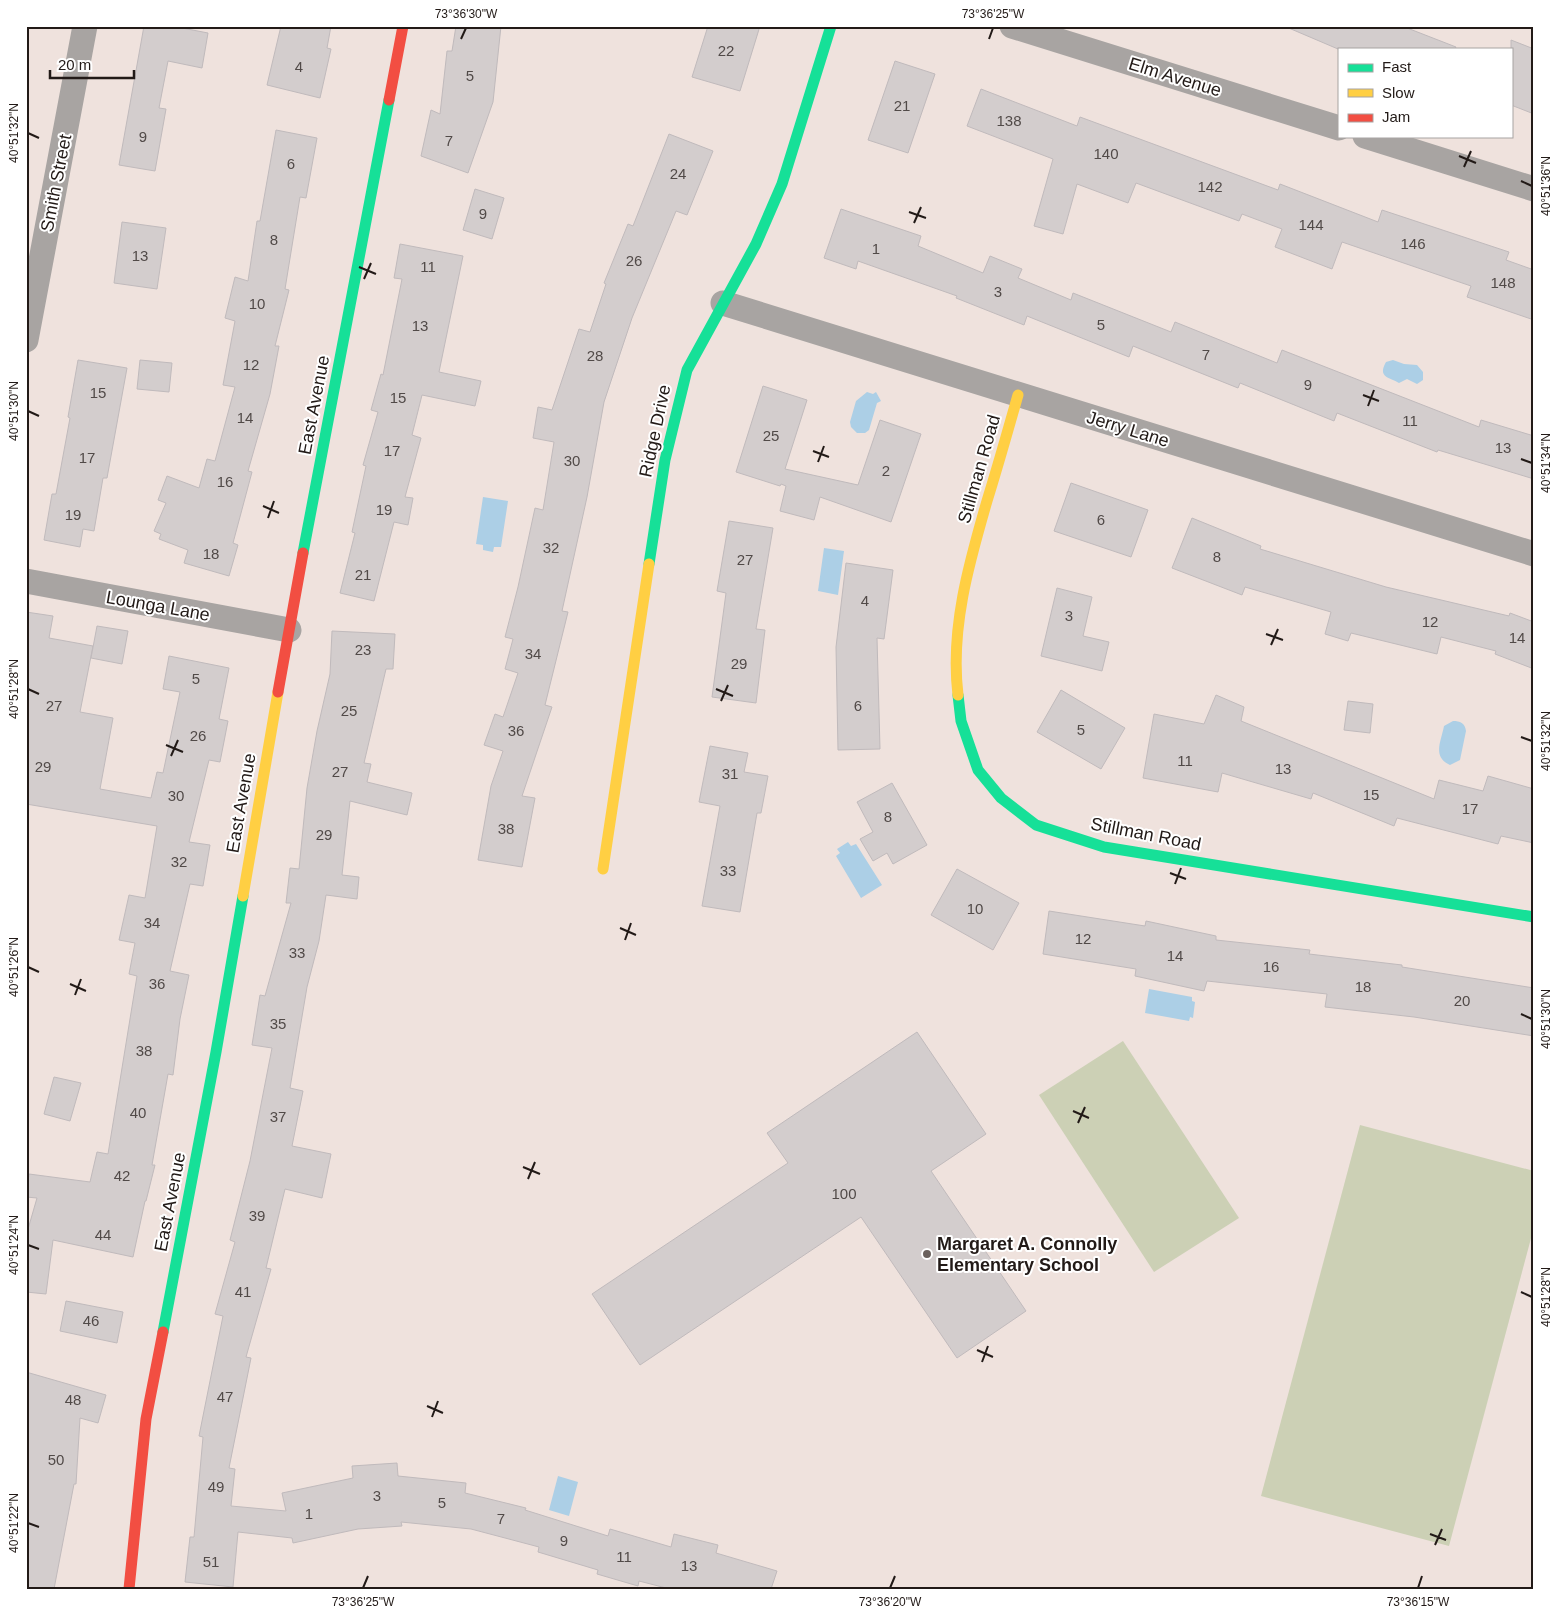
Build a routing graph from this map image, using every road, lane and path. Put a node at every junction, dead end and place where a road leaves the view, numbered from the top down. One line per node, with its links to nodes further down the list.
1 (85, 26): 9 (street, Smith Street)
2 (403, 26): 13 (street, East Avenue)
3 (831, 26): 8 (street, Ridge Drive)
4 (1012, 26): 5 (street, Elm Avenue)
5 (1338, 128)
6 (1371, 138): 7 (street)
7 (1534, 189)
8 (723, 303): 10 (street, Jerry Lane); 14 (street, Ridge Drive)
9 (26, 340)
10 (1018, 395): 11 (street, Jerry Lane); 15 (street, Stillman Road)
11 (1534, 554)
12 (26, 581): 13 (street, Lounga Lane)
13 (289, 630): 16 (street, East Avenue)
14 (603, 869)
15 (1534, 917)
16 (129, 1589)

